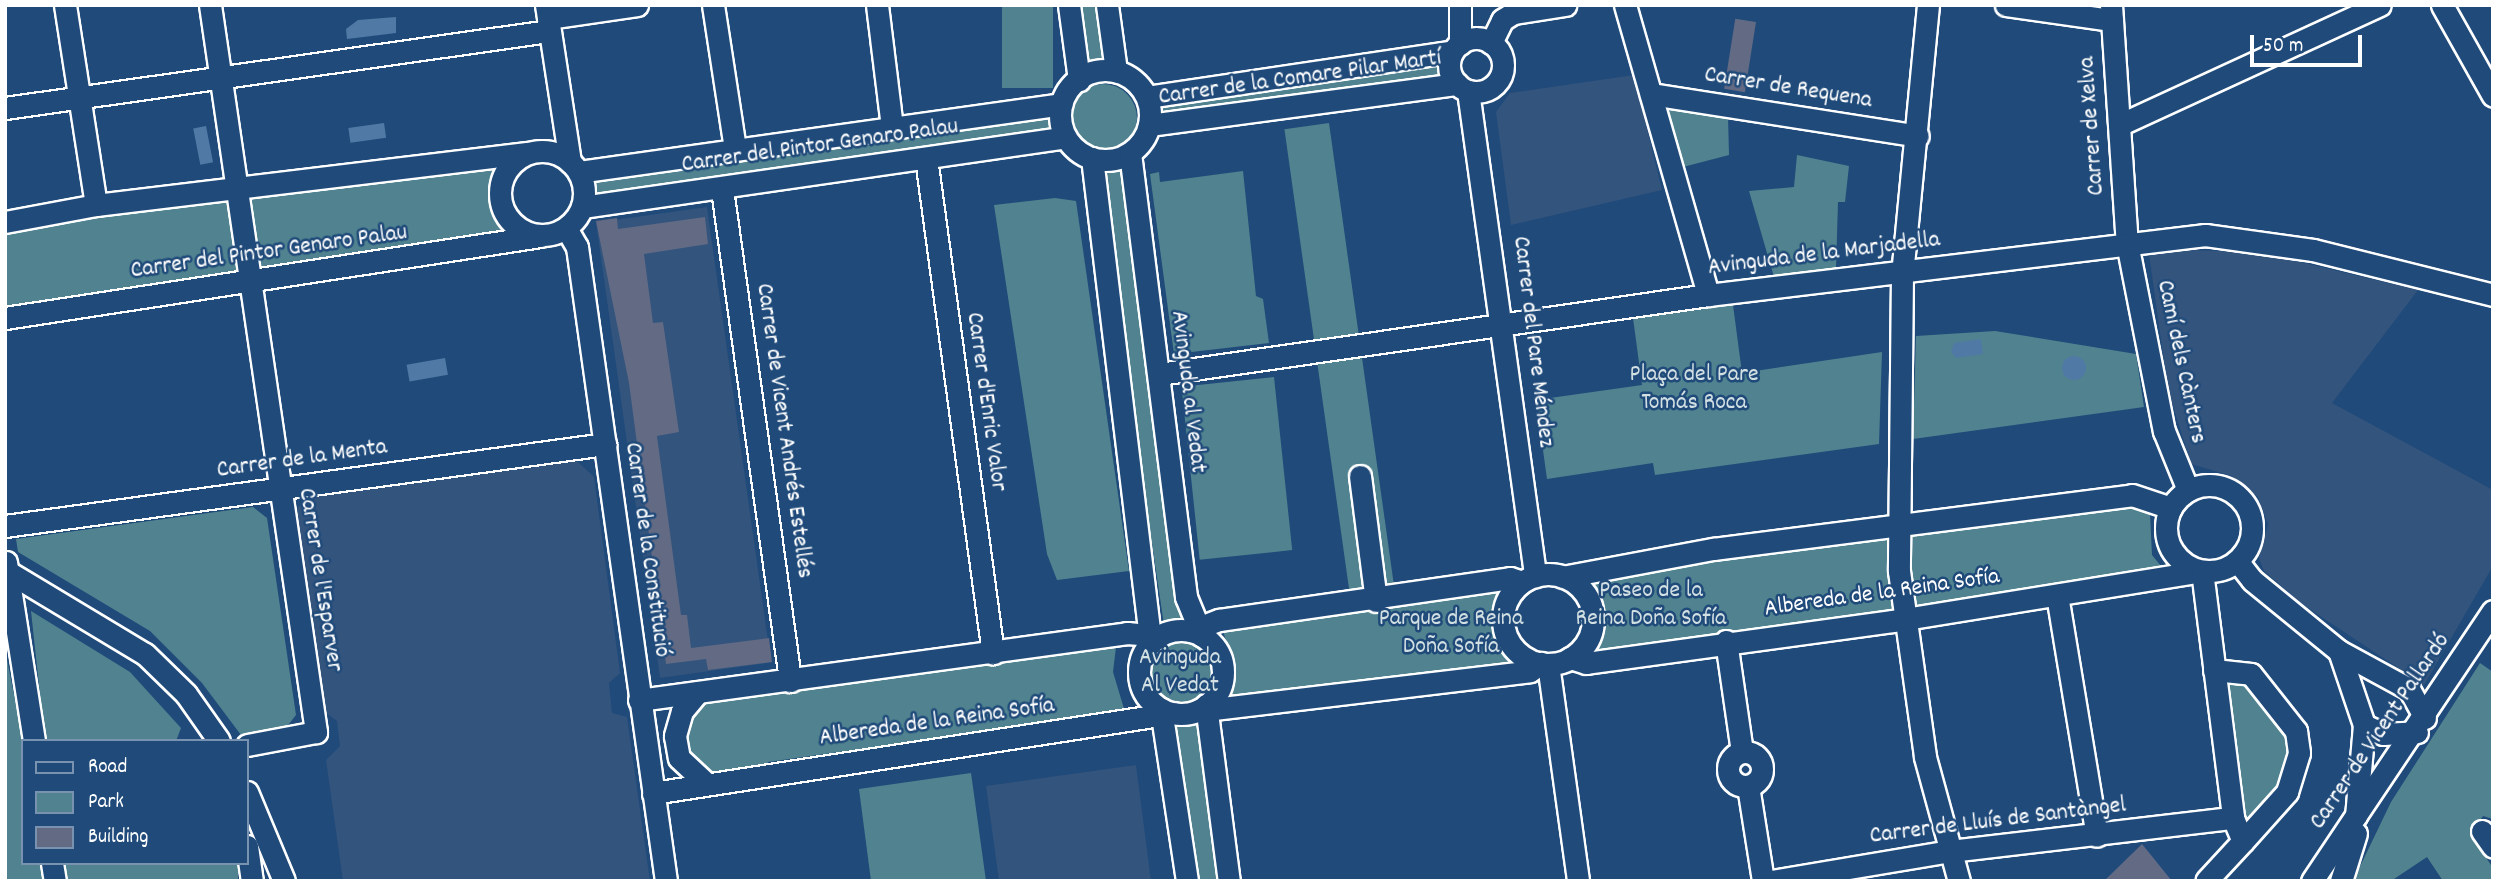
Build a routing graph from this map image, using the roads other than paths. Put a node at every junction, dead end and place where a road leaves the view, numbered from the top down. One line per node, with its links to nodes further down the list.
1 (65, 5): 24 (street)
2 (210, 5): 19 (street, Carrer de l'Esparver)
3 (637, 5): 16 (street)
4 (713, 5): 33 (street)
5 (877, 5): 30 (street)
6 (1069, 5): 20 (street)
7 (1107, 5): 18 (street)
8 (1565, 5): 17 (street)
9 (1625, 5): 22 (street)
10 (1928, 5): 32 (street)
11 (2006, 5): 15 (street)
12 (2381, 5): 29 (street)
13 (2442, 5): 23 (street)
14 (1461, 7): 17 (street)
15 (2111, 13): 29 (street, Carrer de Xelva)
16 (548, 18): 19 (street); 38 (street)
17 (1471, 44): 21 (street, Carrer del Pare Méndez); 21 (street); 25 (street, Carrer de la Comare Pilar Martí)
18 (1116, 71): 20 (street); 25 (street)
19 (220, 76): 24 (street); 39 (street, Carrer de l'Esparver)
20 (1079, 80): 26 (street)
21 (1470, 88): 28 (street, Carrer de la Comare Pilar Martí); 52 (street, Carrer del Pare Méndez)
22 (1651, 94): 32 (street, Carrer de Requena); 49 (street)
23 (2493, 96)
24 (80, 97): 27 (street); 41 (street)
25 (1147, 97): 28 (street)
26 (1061, 104): 30 (street, Carrer del Pintor Genaro Palau); 31 (street)
27 (5, 108)
28 (1149, 125): 35 (street)
29 (2119, 125): 46 (street, Carrer de Xelva)
30 (892, 127): 33 (street, Carrer del Pintor Genaro Palau)
31 (1065, 136): 36 (street, Carrer del Pintor Genaro Palau); 37 (street)
32 (1918, 136): 47 (street)
33 (735, 148): 38 (street, Carrer del Pintor Genaro Palau)
34 (527, 153): 38 (street); 39 (street); 45 (street)
35 (1130, 153): 37 (street); 53 (street, Avinguda al Vedat)
36 (926, 158): 40 (street, Carrer del Pintor Genaro Palau); 75 (street, Carrer d'Enric Valor)
37 (1091, 158): 72 (street)
38 (574, 167): 42 (street)
39 (236, 187): 41 (street); 48 (street, Carrer de l'Esparver)
40 (722, 189): 42 (street, Carrer del Pintor Genaro Palau); 80 (street, Carrer de Vicent Andrés Estellés)
41 (96, 205): 43 (street)
42 (582, 207): 44 (street)
43 (5, 222)
44 (566, 228): 45 (street); 54 (street, Carrer de la Constitució)
45 (540, 236): 48 (street, Carrer del Pintor Genaro Palau)
46 (2127, 243): 47 (street, Avinguda de la Marjadella); 50 (street, Avinguda de la Marjadella); 57 (street, Camí dels Cànters)
47 (1902, 274): 49 (street, Avinguda de la Marjadella); 60 (street)
48 (249, 283): 51 (street, Carrer del Pintor Genaro Palau); 56 (street, Carrer de l'Esparver)
49 (1708, 295): 52 (street, Avinguda de la Marjadella)
50 (2493, 295)
51 (5, 318)
52 (1505, 324): 53 (street, Avinguda de la Marjadella); 65 (street, Carrer del Pare Méndez)
53 (1159, 374): 71 (street, Avinguda al Vedat)
54 (605, 444): 56 (street, Carrer de la Menta); 82 (street, Carrer de la Constitució)
55 (1360, 477): 67 (street)
56 (278, 490): 59 (street, Carrer de la Menta); 89 (street, Carrer de l'Esparver)
57 (2188, 490): 58 (street); 61 (street)
58 (2171, 508): 60 (street); 63 (street)
59 (5, 526)
60 (1897, 526): 64 (street); 69 (street)
61 (2238, 562): 63 (street); 74 (street)
62 (7, 567): 70 (street); 88 (street)
63 (2202, 571): 66 (street, Albereda de la Reina Sofía); 78 (street)
64 (1563, 577): 65 (street); 76 (street)
65 (1529, 579): 67 (street); 77 (street)
66 (2057, 595): 69 (street, Albereda de la Reina Sofía); 95 (street)
67 (1376, 601): 71 (street)
68 (2493, 611): 86 (street, Carrer de Vicent Pallardó)
69 (1903, 620): 73 (street, Albereda de la Reina Sofía); 97 (street)
70 (10, 628): 87 (street)
71 (1197, 631): 72 (street); 83 (street)
72 (1154, 638): 75 (street); 84 (street)
73 (1726, 641): 76 (street, Albereda de la Reina Sofía); 105 (street)
74 (2339, 651): 79 (street); 85 (street)
75 (993, 653): 80 (street)
76 (1570, 658): 77 (street)
77 (1544, 663): 83 (street); 104 (street)
78 (2214, 670): 94 (street); 96 (street)
79 (2393, 677): 85 (street); 86 (street)
80 (790, 681): 81 (street)
81 (698, 692): 82 (street); 90 (street)
82 (639, 700): 91 (street, Carrer de la Constitució)
83 (1203, 709): 84 (street); 103 (street)
84 (1166, 713): 90 (street, Albereda de la Reina Sofía); 102 (street)
85 (2361, 715): 86 (street); 93 (street)
86 (2421, 725): 93 (street, Carrer de Vicent Pallardó)
87 (34, 739)
88 (218, 739)
89 (248, 745)
90 (706, 783): 91 (street, Albereda de la Reina Sofía)
91 (653, 793): 101 (street, Carrer de la Constitució)
92 (248, 794): 100 (street)
93 (2361, 813): 109 (street, Carrer de Vicent Pallardó); 110 (street)
94 (2233, 818): 95 (street, Carrer de Lluís de Santàngel); 96 (street)
95 (2097, 836): 97 (street, Carrer de Lluís de Santàngel)
96 (2243, 841): 108 (street)
97 (1950, 851): 106 (street, Carrer de Lluís de Santàngel); 107 (street)
98 (248, 853): 99 (street)
99 (252, 881)
100 (284, 881)
101 (666, 881)
102 (1187, 881)
103 (1229, 881)
104 (1578, 881)
105 (1763, 881)
106 (1771, 881)
107 (1959, 881)
108 (2206, 881)
109 (2312, 881)
110 (2340, 881)

